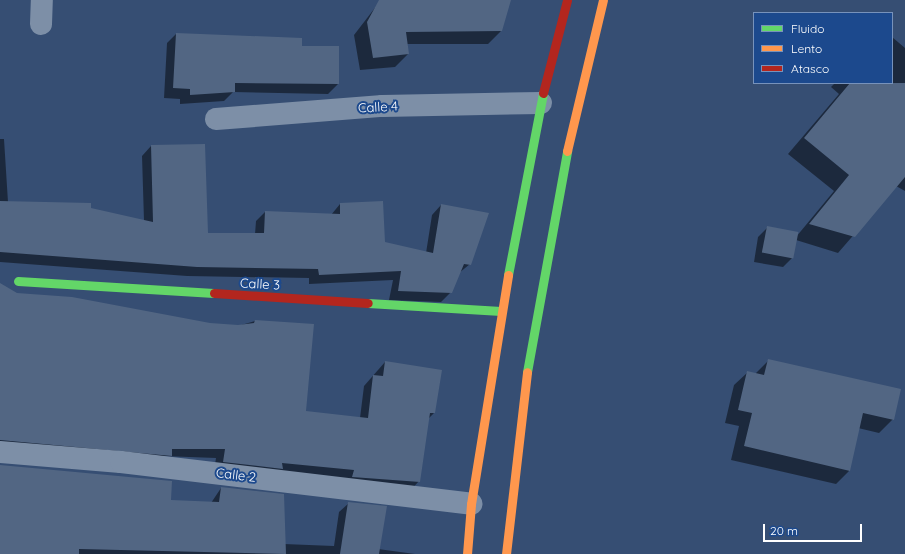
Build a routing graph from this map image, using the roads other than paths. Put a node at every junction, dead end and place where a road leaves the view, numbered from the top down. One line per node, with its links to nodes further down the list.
1 (42, 0): 4 (street)
2 (567, 0): 5 (street)
3 (604, 0): 12 (street)
4 (41, 24)
5 (541, 104): 6 (street, Calle 4); 8 (street)
6 (216, 119)
7 (18, 281): 8 (street, Calle 3)
8 (501, 311): 10 (street)
9 (0, 452): 10 (street, Calle 2)
10 (471, 504): 11 (street)
11 (467, 554)
12 (506, 554)

